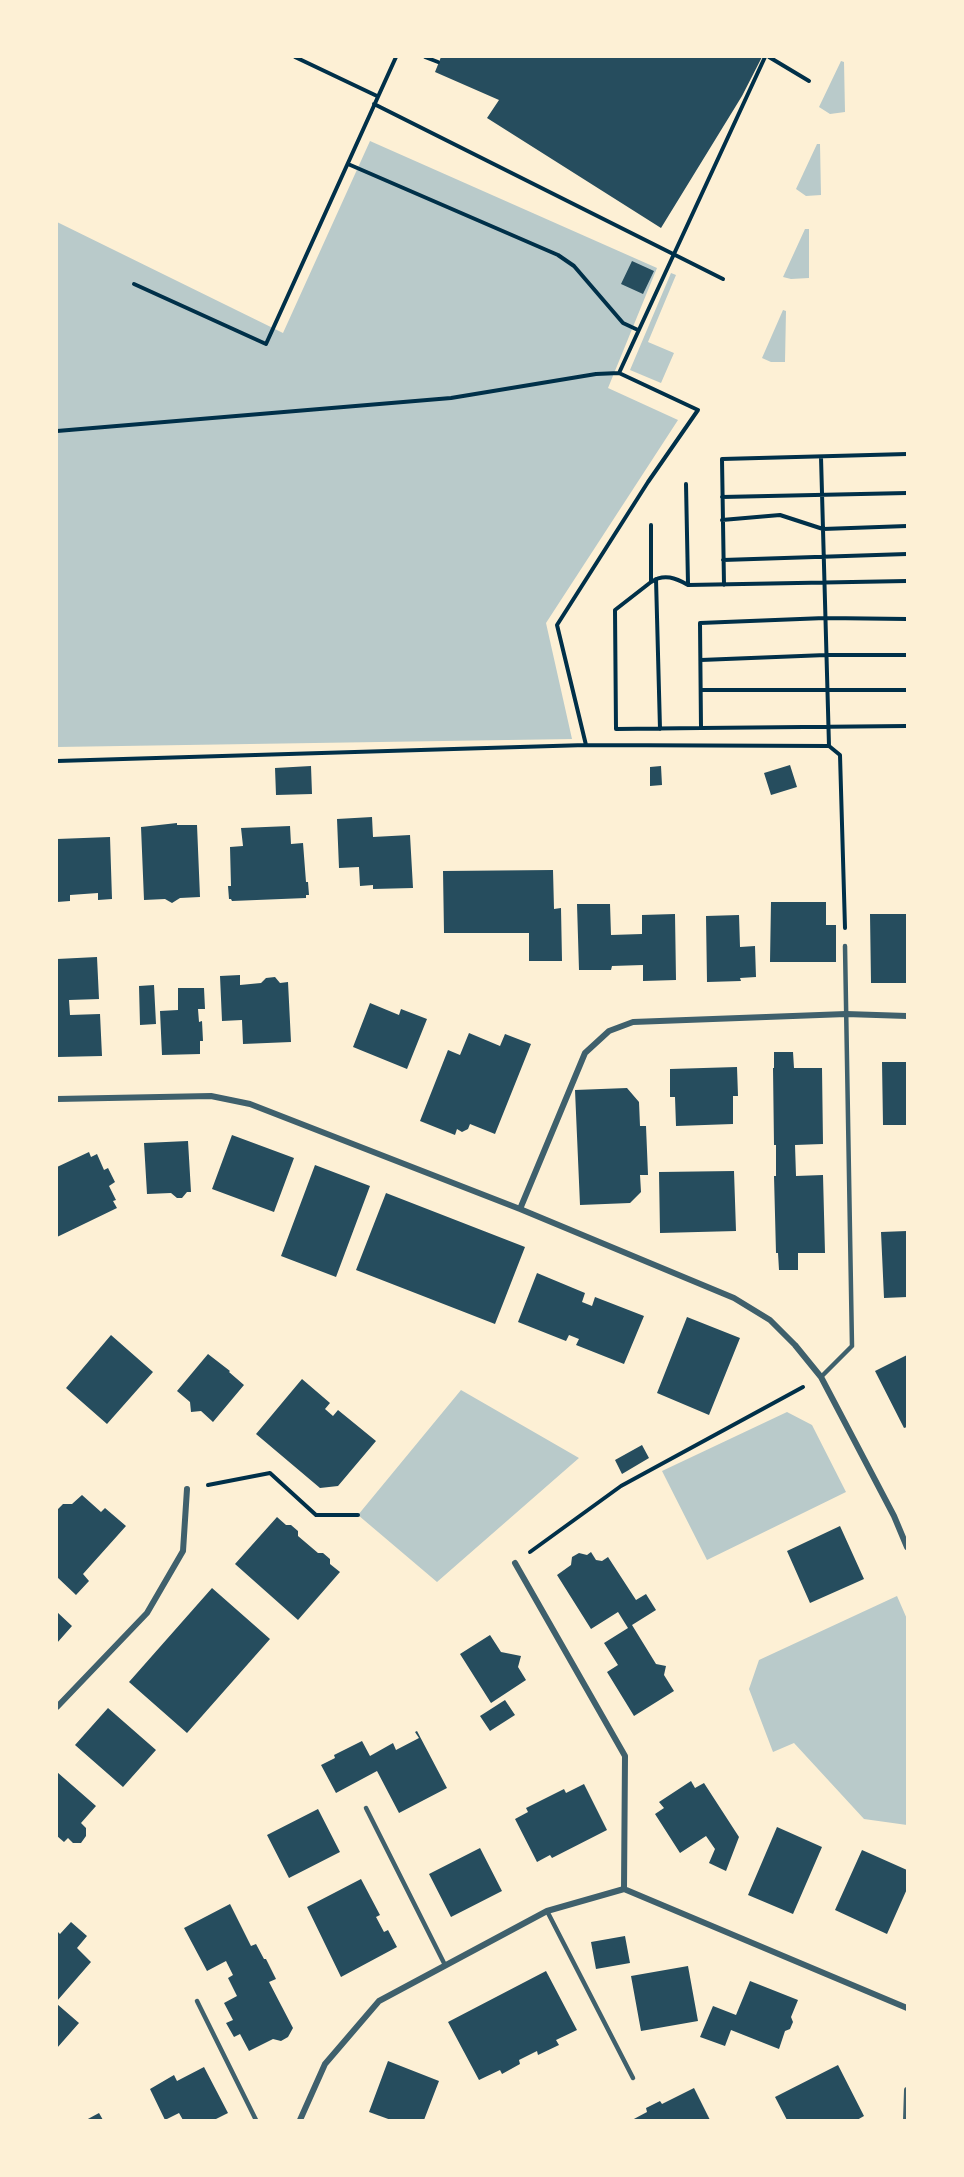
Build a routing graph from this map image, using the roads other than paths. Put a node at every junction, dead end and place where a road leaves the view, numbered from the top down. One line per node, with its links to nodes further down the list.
1 (845, 946): 2 (lane)
2 (846, 1014): 3 (street); 5 (street); 6 (lane)
3 (907, 1016)
4 (57, 1100): 5 (street)
5 (520, 1209): 6 (street)
6 (821, 1377): 8 (street)
7 (187, 1489): 10 (street)
8 (907, 1547)
9 (515, 1563): 12 (street)
10 (57, 1707)
11 (366, 1808): 14 (lane)
12 (624, 1889): 13 (street); 16 (street)
13 (547, 1911): 14 (street); 17 (lane)
14 (445, 1965): 20 (street)
15 (197, 2001): 19 (lane)
16 (907, 2007)
17 (633, 2078)
18 (907, 2090): 21 (street)
19 (256, 2120)
20 (300, 2120)
21 (906, 2120)

